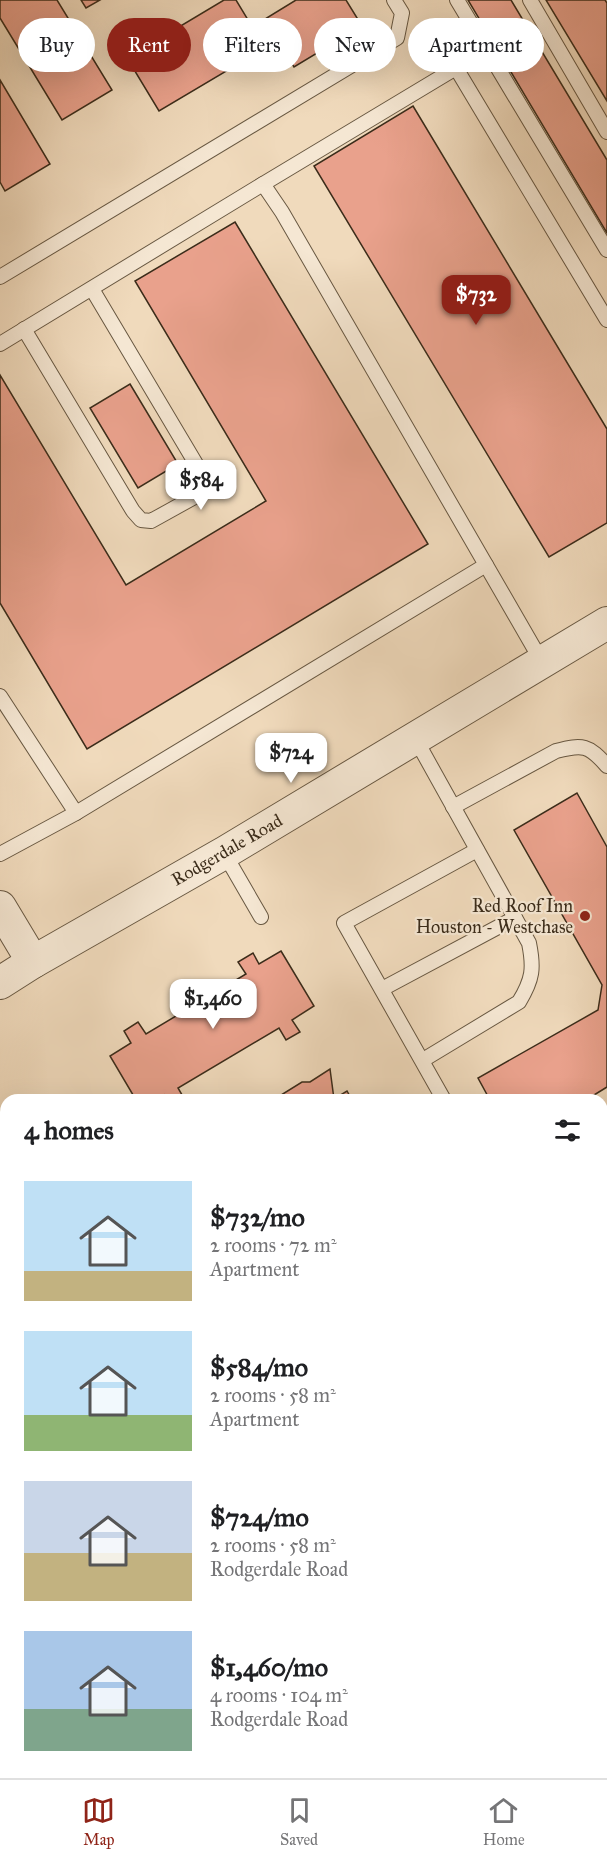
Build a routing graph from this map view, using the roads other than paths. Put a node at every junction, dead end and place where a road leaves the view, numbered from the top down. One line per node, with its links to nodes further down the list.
1 (394, 0): 7 (lane)
2 (457, 0): 6 (lane)
3 (530, 0): 4 (lane)
4 (607, 132)
5 (263, 184): 8 (lane); 9 (lane); 12 (lane)
6 (607, 250)
7 (0, 277)
8 (92, 289): 10 (lane); 10 (lane)
9 (607, 320)
10 (24, 329): 11 (lane)
11 (0, 344)
12 (486, 565): 14 (lane); 19 (lane)
13 (607, 623): 14 (street, Rodgerdale Road)
14 (542, 662): 16 (street, Rodgerdale Road)
15 (0, 696): 19 (lane)
16 (415, 738): 18 (lane); 21 (street, Rodgerdale Road)
17 (607, 766): 18 (lane)
18 (453, 807): 20 (lane)
19 (76, 813): 22 (lane)
20 (477, 850): 25 (lane); 28 (lane)
21 (224, 853): 24 (lane); 26 (street, Rodgerdale Road)
22 (0, 854)
23 (0, 907): 26 (street)
24 (261, 916)
25 (515, 918): 28 (lane); 29 (lane)
26 (33, 962): 27 (street, Rodgerdale Road)
27 (0, 982)
28 (382, 989): 29 (lane)
29 (423, 1060): 30 (lane)
30 (441, 1094)

